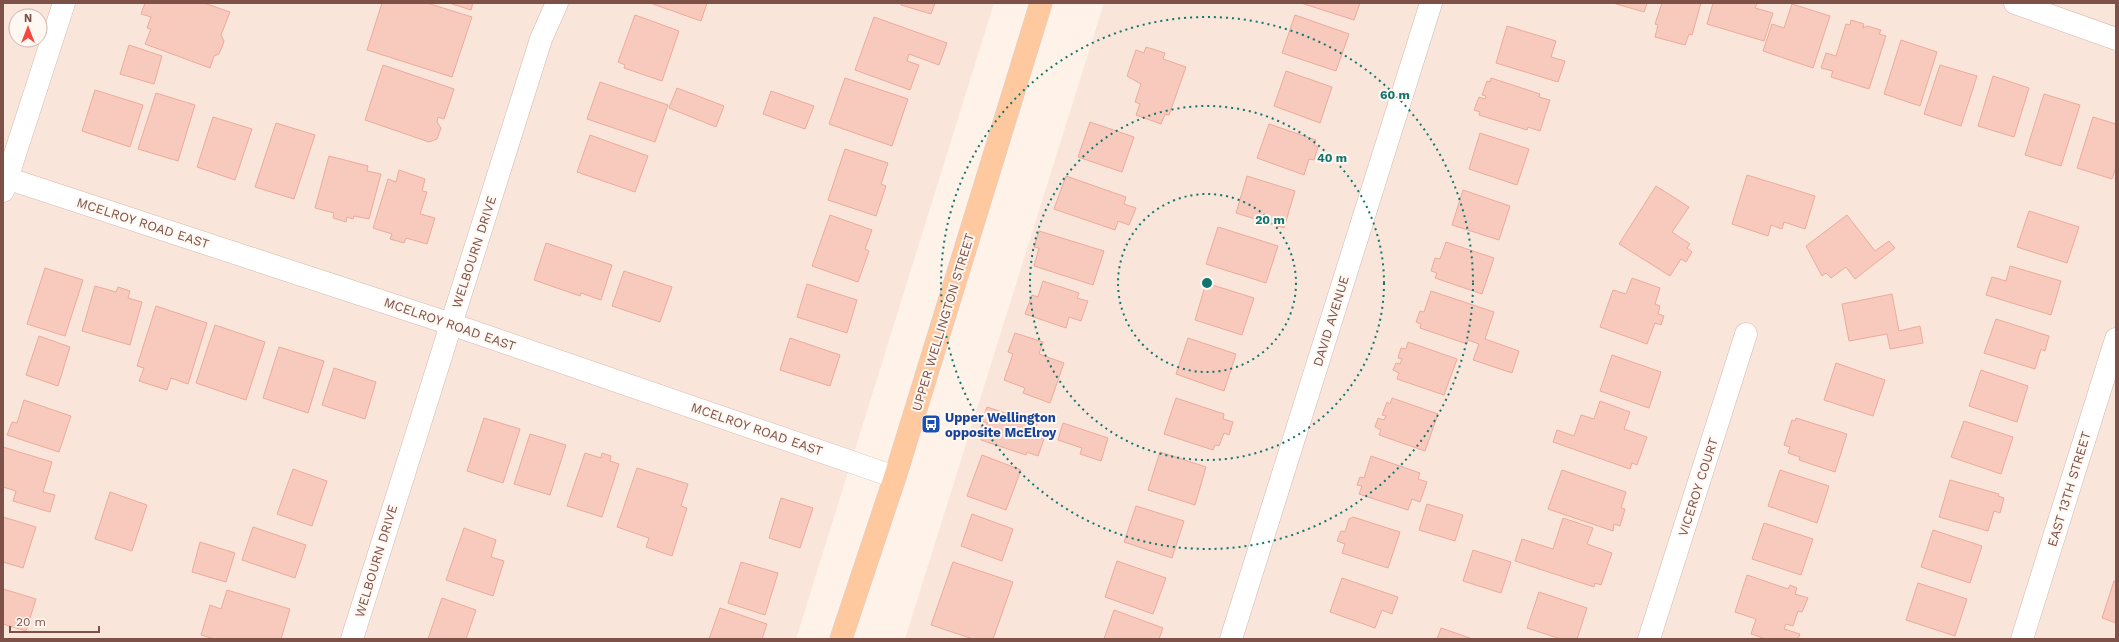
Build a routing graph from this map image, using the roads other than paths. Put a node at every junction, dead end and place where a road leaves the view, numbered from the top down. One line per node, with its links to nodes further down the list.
1 (64, 3): 7 (street)
2 (557, 3): 8 (street, WELBOURN DRIVE)
3 (1041, 3): 11 (main road, UPPER WELLINGTON STREET)
4 (1431, 3): 14 (street, DAVID AVENUE)
5 (2015, 3): 6 (street)
6 (2116, 39)
7 (4, 182): 8 (street, MCELROY ROAD EAST)
8 (451, 324): 11 (street, MCELROY ROAD EAST); 12 (street, WELBOURN DRIVE)
9 (1746, 334): 15 (street, VICEROY COURT)
10 (2116, 339): 16 (street, EAST 13TH STREET)
11 (896, 477): 13 (main road, UPPER WELLINGTON STREET)
12 (352, 639)
13 (841, 639)
14 (1231, 639)
15 (1649, 639)
16 (2022, 639)

